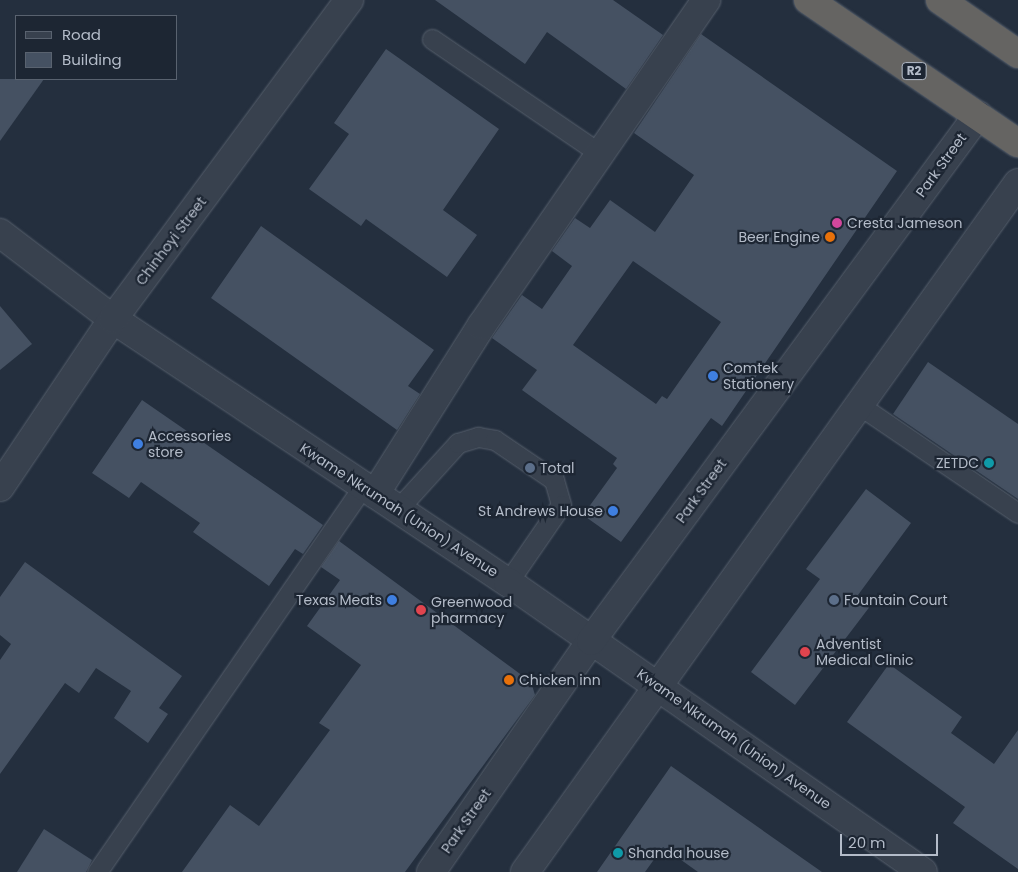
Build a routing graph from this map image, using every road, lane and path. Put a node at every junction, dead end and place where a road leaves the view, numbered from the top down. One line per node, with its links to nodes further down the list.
1 (349, 0): 12 (street, Chinhoyi Street)
2 (706, 0): 9 (street)
3 (808, 0): 7 (highway, R2)
4 (940, 0): 6 (highway)
5 (432, 39): 9 (lane)
6 (1018, 54)
7 (978, 115): 8 (highway, R2); 19 (street, Park Street)
8 (1018, 143)
9 (599, 152): 15 (street)
10 (1018, 183): 13 (street)
11 (4, 242): 12 (street, Kwame Nkrumah (Union) Avenue)
12 (113, 319): 14 (street, Chinhoyi Street); 15 (street, Kwame Nkrumah (Union) Avenue)
13 (859, 405): 17 (lane); 20 (street)
14 (0, 487)
15 (369, 491): 16 (street, Kwame Nkrumah (Union) Avenue); 21 (lane)
16 (397, 510): 18 (street, Kwame Nkrumah (Union) Avenue); 18 (lane)
17 (1018, 514)
18 (508, 582): 19 (street, Kwame Nkrumah (Union) Avenue)
19 (591, 641): 20 (street, Kwame Nkrumah (Union) Avenue); 22 (street, Park Street)
20 (657, 684): 23 (street); 24 (street, Kwame Nkrumah (Union) Avenue)
21 (97, 872)
22 (431, 872)
23 (525, 872)
24 (923, 872)

